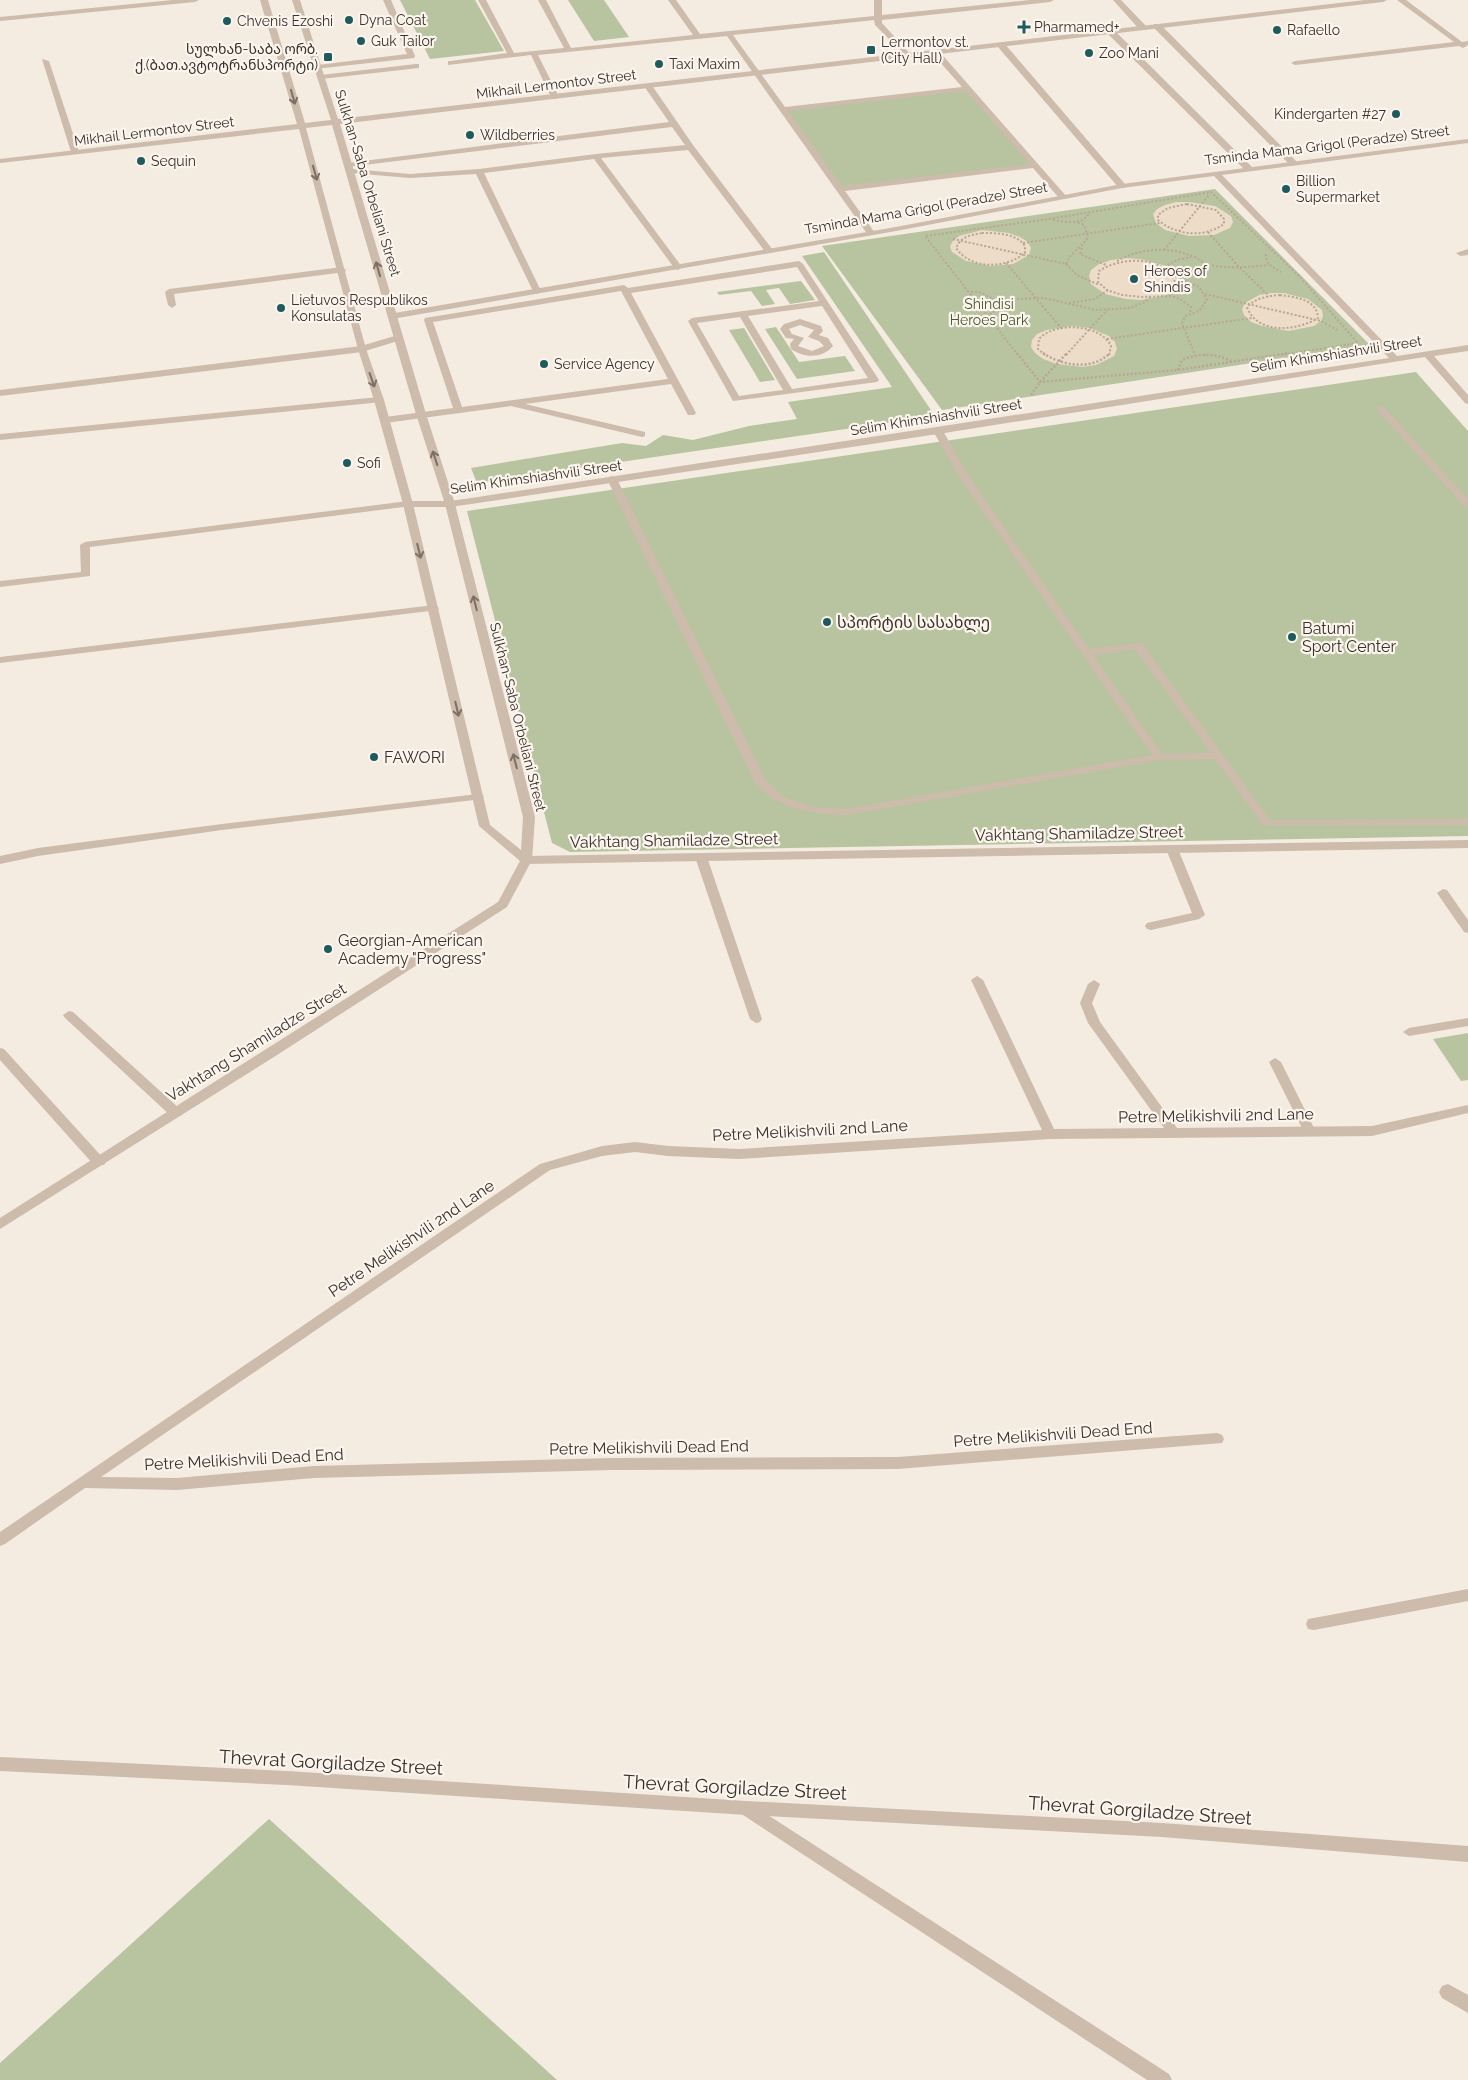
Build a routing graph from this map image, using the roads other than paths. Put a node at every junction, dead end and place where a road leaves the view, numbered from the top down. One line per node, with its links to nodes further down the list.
1 (195, 0): 13 (street)
2 (264, 0): 42 (street, one-way to 42)
3 (296, 0): 33 (street, Sulkhan-Saba Orbeliani Street)
4 (387, 0): 33 (street)
5 (482, 0): 28 (street)
6 (542, 0): 24 (street)
7 (672, 0): 20 (street)
8 (878, 0): 14 (street)
9 (1050, 0): 14 (street)
10 (1117, 0): 17 (street)
11 (1383, 0): 16 (street, Mikhail Lermontov Street)
12 (1401, 0): 21 (street)
13 (120, 4): 15 (street)
14 (878, 18): 19 (street); 27 (street)
15 (0, 19)
16 (1157, 26): 17 (street, Mikhail Lermontov Street); 48 (street)
17 (1143, 28): 18 (street, Mikhail Lermontov Street)
18 (1111, 32): 22 (street, Mikhail Lermontov Street); 51 (street)
19 (729, 34): 20 (street); 34 (street)
20 (698, 37): 24 (street)
21 (1464, 43): 23 (street); 31 (street)
22 (1001, 45): 25 (street, Mikhail Lermontov Street); 54 (street)
23 (1468, 49)
24 (569, 50): 26 (street)
25 (935, 52): 27 (street, Mikhail Lermontov Street); 37 (street)
26 (533, 53): 28 (street); 38 (street)
27 (907, 55): 34 (street, Mikhail Lermontov Street)
28 (512, 56): 30 (street)
29 (45, 61): 45 (street)
30 (451, 62)
31 (1296, 63)
32 (416, 66): 35 (street)
33 (318, 67): 35 (street, Sulkhan-Saba Orbeliani Street)
34 (758, 73): 36 (street, Mikhail Lermontov Street); 39 (street)
35 (321, 77): 40 (street, Sulkhan-Saba Orbeliani Street)
36 (648, 86): 38 (street, Mikhail Lermontov Street); 41 (street)
37 (967, 89): 39 (street); 49 (street)
38 (556, 97): 40 (street, Mikhail Lermontov Street)
39 (784, 109): 55 (street)
40 (334, 123): 42 (street, Mikhail Lermontov Street); 50 (street, Sulkhan-Saba Orbeliani Street)
41 (674, 124): 44 (street); 50 (street)
42 (301, 126): 45 (street, Mikhail Lermontov Street); 60 (street, one-way to 60)
43 (1468, 141): 48 (street, Tsminda Mama Grigol (Peradze) Street)
44 (690, 147): 46 (street); 58 (street)
45 (75, 152): 47 (street, Mikhail Lermontov Street)
46 (596, 156): 52 (street); 59 (street)
47 (0, 161)
48 (1293, 163): 51 (street, Tsminda Mama Grigol (Peradze) Street)
49 (1034, 166): 55 (street); 56 (street)
50 (349, 168): 52 (street); 67 (street, Sulkhan-Saba Orbeliani Street, one-way to 50)
51 (1249, 169): 53 (street, Tsminda Mama Grigol (Peradze) Street)
52 (479, 171): 61 (street)
53 (1217, 175): 54 (street, Tsminda Mama Grigol (Peradze) Street); 75 (street)
54 (1122, 186): 56 (street, Tsminda Mama Grigol (Peradze) Street)
55 (840, 189): 57 (street)
56 (1063, 197): 57 (street, Tsminda Mama Grigol (Peradze) Street)
57 (871, 234): 58 (street, Tsminda Mama Grigol (Peradze) Street)
58 (769, 251): 59 (street, Tsminda Mama Grigol (Peradze) Street)
59 (678, 267): 61 (street, Tsminda Mama Grigol (Peradze) Street)
60 (342, 270): 64 (street); 73 (street)
61 (537, 291): 67 (street, Tsminda Mama Grigol (Peradze) Street)
62 (626, 291): 63 (street); 76 (street); 82 (street)
63 (824, 303): 65 (street); 77 (street)
64 (172, 305)
65 (790, 308): 66 (street); 68 (street)
66 (743, 314): 77 (street); 77 (street)
67 (392, 316): 70 (street, Sulkhan-Saba Orbeliani Street)
68 (800, 322): 69 (street); 71 (street)
69 (812, 337): 71 (street); 71 (street)
70 (398, 338): 73 (street); 85 (street, Sulkhan-Saba Orbeliani Street)
71 (800, 338)
72 (1468, 348): 74 (street, Selim Khimshiashvili Street)
73 (362, 349): 78 (street); 79 (street, one-way to 79)
74 (1427, 354): 75 (street, Selim Khimshiashvili Street); 80 (street)
75 (1395, 359): 87 (street, Selim Khimshiashvili Street)
76 (674, 381): 81 (street); 84 (street)
77 (789, 392)
78 (0, 393)
79 (379, 400): 86 (street); 89 (street)
80 (1468, 400)
81 (507, 403): 82 (street); 88 (street)
82 (458, 409): 85 (street)
83 (1381, 409): 93 (street)
84 (691, 413)
85 (421, 414): 86 (street); 92 (street, Sulkhan-Saba Orbeliani Street, one-way to 85)
86 (384, 420): 91 (street)
87 (938, 431): 90 (street, Selim Khimshiashvili Street); 96 (street)
88 (642, 434)
89 (0, 437)
90 (612, 479): 92 (street, Selim Khimshiashvili Street); 99 (street)
91 (408, 504): 92 (street, Selim Khimshiashvili Street); 94 (street, Selim Khimshiashvili Street); 95 (street, one-way to 95)
92 (450, 504): 106 (street, Sulkhan-Saba Orbeliani Street, one-way to 92)
93 (1468, 505)
94 (0, 584)
95 (434, 608): 97 (street); 100 (street, one-way to 100)
96 (1086, 654): 98 (street); 99 (street)
97 (0, 660)
98 (1219, 756): 99 (street); 101 (street)
99 (1159, 757)
100 (478, 797): 105 (street); 106 (street)
101 (1468, 822)
102 (1468, 844): 103 (street, Vakhtang Shamiladze Street)
103 (1172, 849): 104 (street, Vakhtang Shamiladze Street); 108 (street)
104 (701, 857): 106 (street, Vakhtang Shamiladze Street); 113 (street)
105 (0, 860)
106 (526, 860): 119 (street, Vakhtang Shamiladze Street)
107 (1443, 893): 109 (street)
108 (1151, 926)
109 (1468, 929)
110 (977, 980): 122 (street)
111 (1094, 984): 121 (street)
112 (69, 1015): 119 (street)
113 (756, 1019)
114 (1468, 1022): 115 (street)
115 (1409, 1032)
116 (0, 1052): 123 (street)
117 (1275, 1062): 120 (street)
118 (1468, 1109): 120 (street, Petre Melikishvili 2nd Lane)
119 (176, 1113): 123 (street, Vakhtang Shamiladze Street)
120 (1310, 1132): 121 (street, Petre Melikishvili 2nd Lane)
121 (1174, 1133): 122 (street, Petre Melikishvili 2nd Lane)
122 (1050, 1134): 126 (street, Petre Melikishvili 2nd Lane)
123 (99, 1162): 124 (street, Vakhtang Shamiladze Street)
124 (0, 1224)
125 (1217, 1439): 126 (street, Petre Melikishvili Dead End)
126 (82, 1482): 127 (street, Petre Melikishvili 2nd Lane)
127 (0, 1540)
128 (1468, 1595): 129 (street)
129 (1314, 1624)
130 (0, 1764): 131 (street, Thevrat Gorgiladze Street)
131 (746, 1808): 132 (street, Thevrat Gorgiladze Street); 135 (street)
132 (1468, 1854)
133 (1448, 1992): 134 (street)
134 (1468, 2005)
135 (1163, 2080)

